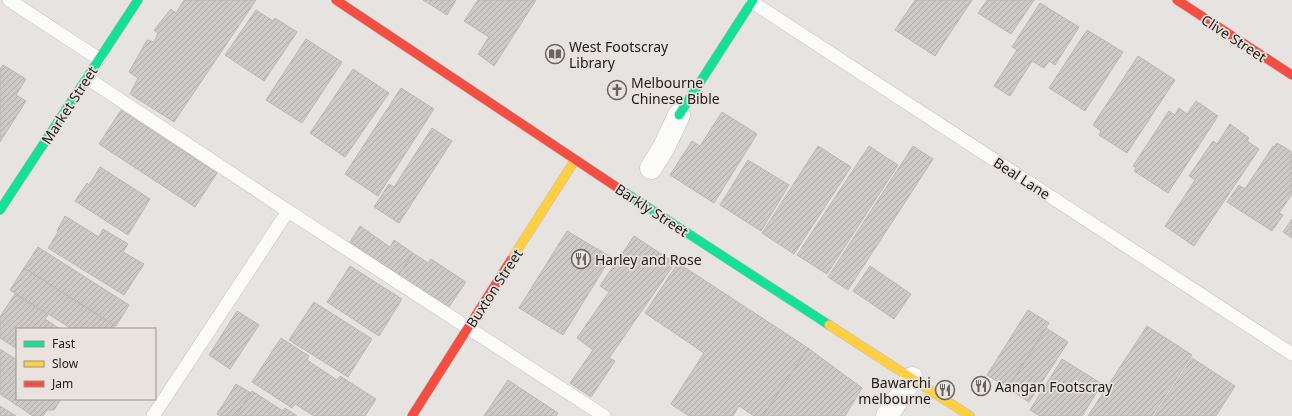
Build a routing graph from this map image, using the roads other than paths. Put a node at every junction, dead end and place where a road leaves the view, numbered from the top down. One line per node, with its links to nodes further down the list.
1 (9, 0): 6 (lane)
2 (138, 0): 6 (street, Market Street)
3 (336, 0): 10 (street, Barkly Street)
4 (1177, 0): 7 (street, Clive Street)
5 (753, 1): 9 (street); 15 (lane, Beal Lane)
6 (99, 59): 8 (street, Market Street)
7 (1292, 75)
8 (87, 78): 12 (street, Market Street); 13 (lane)
9 (679, 115): 11 (street)
10 (575, 160): 14 (street, Buxton Street); 16 (street, Barkly Street)
11 (651, 168)
12 (2, 203)
13 (288, 211): 14 (lane); 17 (lane)
14 (468, 328): 18 (street, Buxton Street); 19 (lane)
15 (1292, 354)
16 (912, 378): 20 (street); 21 (street, Barkly Street)
17 (153, 416)
18 (412, 416)
19 (604, 416)
20 (887, 416)
21 (970, 416)

